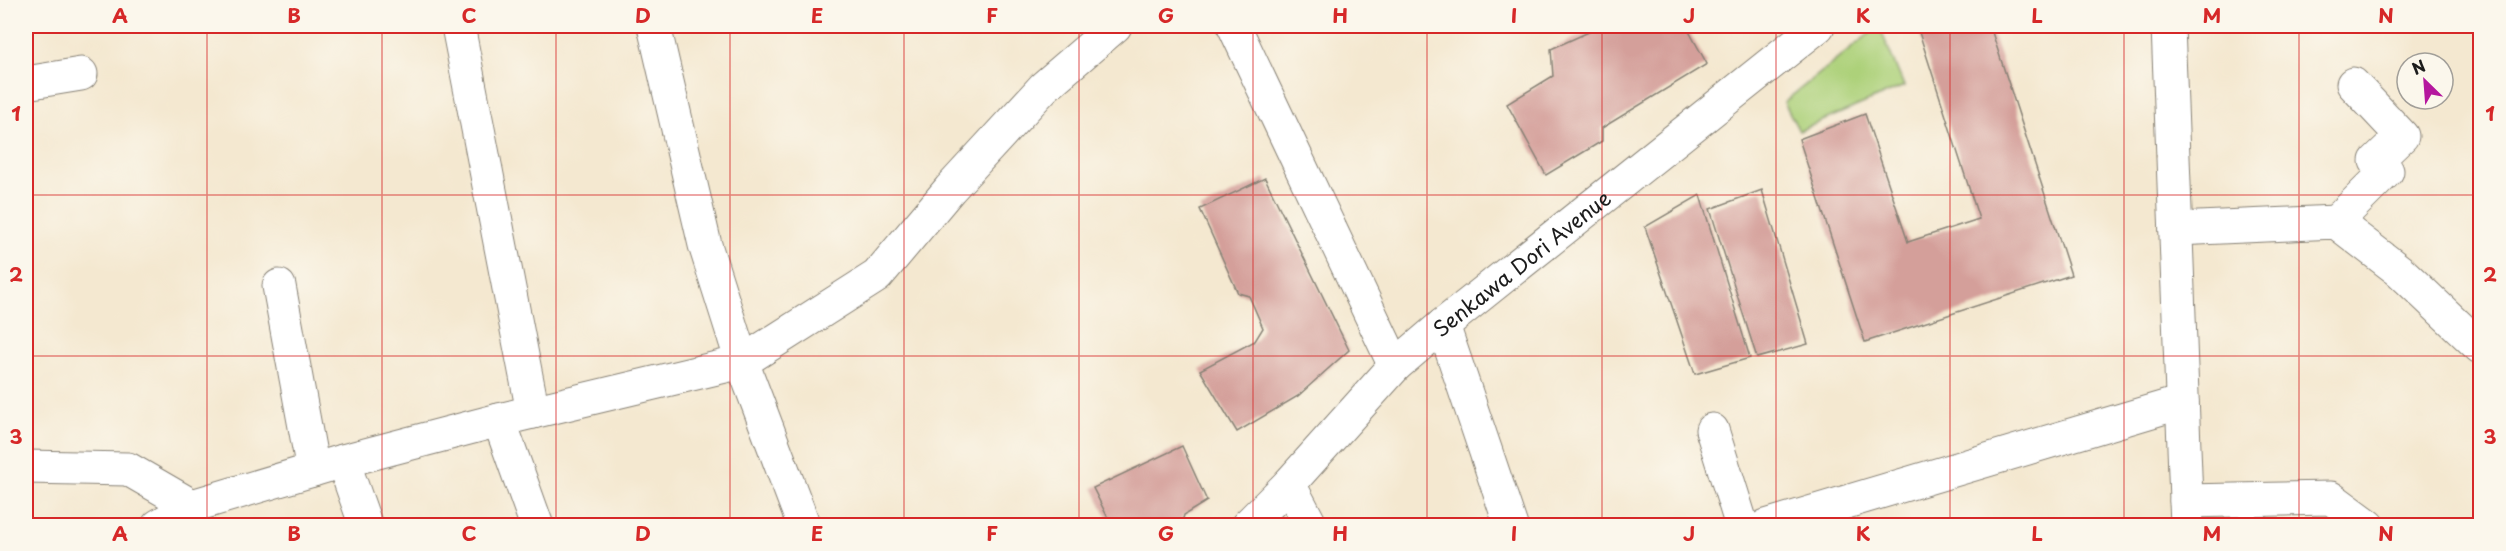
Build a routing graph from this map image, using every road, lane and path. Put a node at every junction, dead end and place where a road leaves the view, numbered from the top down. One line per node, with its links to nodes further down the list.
1 (458, 26): 18 (street)
2 (654, 26): 15 (street)
3 (1115, 26): 15 (street)
4 (1234, 26): 16 (street)
5 (2168, 26): 11 (street)
6 (1812, 28): 13 (street, Senkawa Dori Avenue)
7 (81, 74): 8 (street)
8 (26, 83)
9 (2353, 84): 10 (street)
10 (2336, 222): 11 (street); 14 (street)
11 (2176, 230): 17 (street)
12 (279, 286): 21 (street)
13 (1443, 325): 16 (street, Senkawa Dori Avenue); 33 (street)
14 (2481, 347)
15 (742, 362): 18 (street); 30 (street)
16 (1395, 366): 23 (street, Senkawa Dori Avenue)
17 (2182, 402): 25 (street); 26 (street)
18 (533, 412): 19 (street)
19 (499, 420): 21 (street); 29 (street)
20 (1712, 430): 34 (street)
21 (328, 466): 24 (street); 28 (street)
22 (26, 467): 24 (street)
23 (1289, 484): 31 (street, Senkawa Dori Avenue); 32 (street)
24 (192, 506): 27 (street)
25 (2187, 513): 35 (street)
26 (1774, 524)
27 (158, 525)
28 (366, 525)
29 (537, 525)
30 (804, 525)
31 (1246, 525)
32 (1311, 525)
33 (1511, 525)
34 (1742, 525)
35 (2369, 525)

